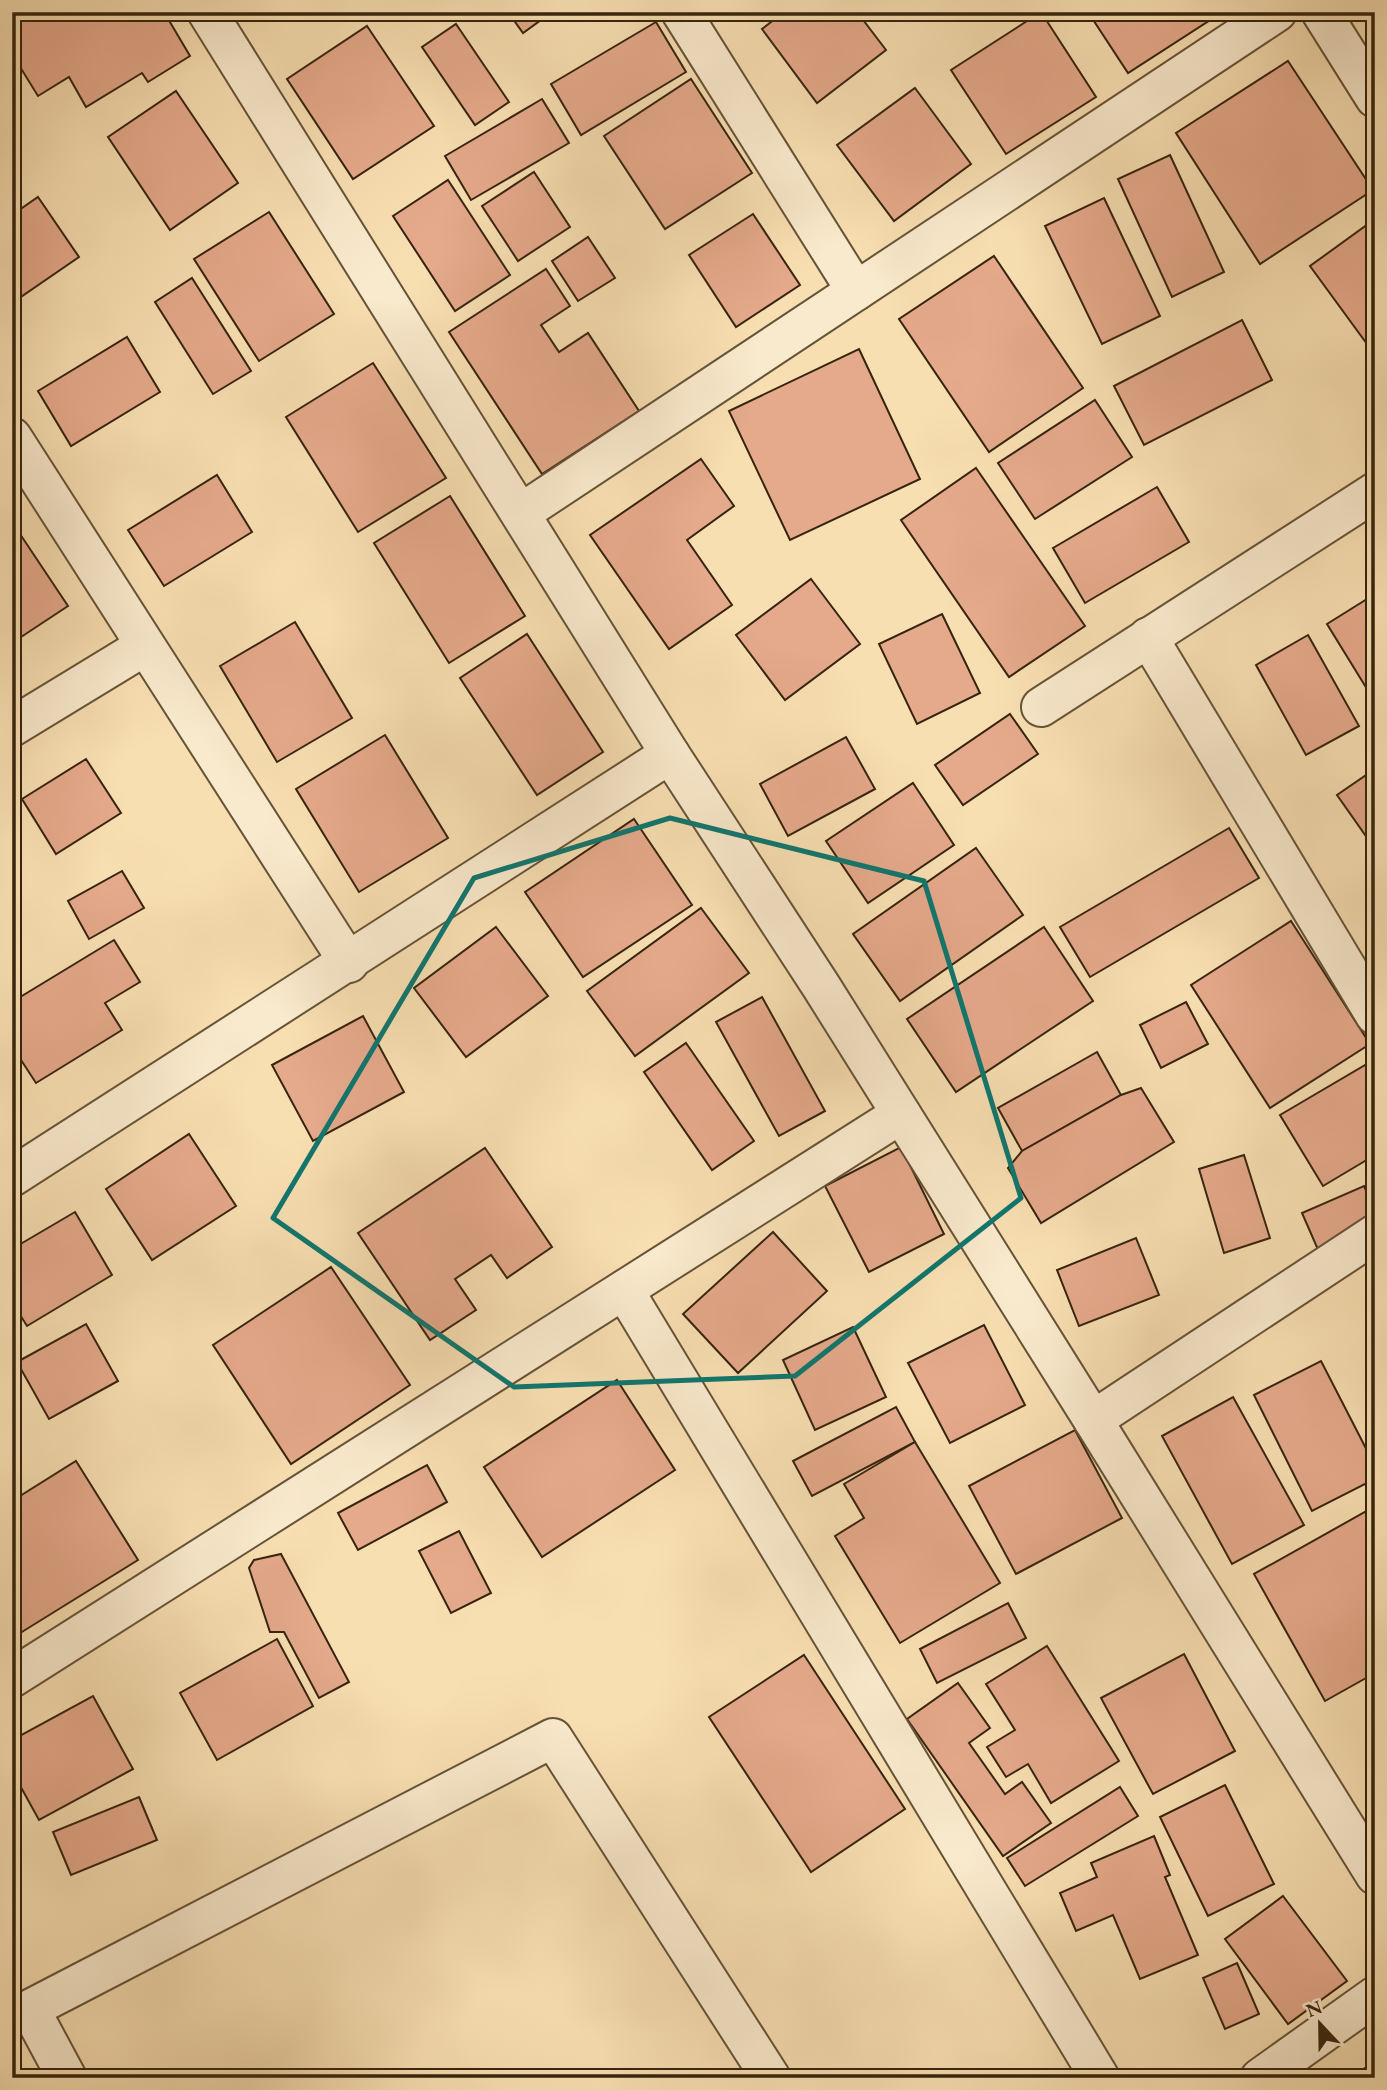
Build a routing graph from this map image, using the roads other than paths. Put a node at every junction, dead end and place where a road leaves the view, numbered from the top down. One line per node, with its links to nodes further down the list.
1 (681, 12): 6 (street)
2 (1277, 12): 6 (street)
3 (1321, 12): 5 (street)
4 (221, 17): 9 (street)
5 (1375, 98)
6 (856, 291): 9 (street)
7 (12, 436): 11 (street)
8 (1375, 492): 10 (street)
9 (521, 513): 14 (street)
10 (1148, 637): 12 (street); 16 (street)
11 (145, 646): 13 (street); 15 (street)
12 (1041, 707)
13 (12, 727)
14 (670, 754): 15 (street); 17 (street)
15 (349, 962): 18 (street)
16 (1375, 1015)
17 (901, 1114): 20 (street); 21 (street)
18 (12, 1177)
19 (1375, 1234): 21 (street)
20 (624, 1290): 22 (street); 27 (street)
21 (1093, 1420): 23 (street)
22 (12, 1678)
23 (1375, 1875)
24 (1375, 1996): 28 (street)
25 (67, 2078): 26 (street)
26 (771, 2078)
27 (1100, 2078)
28 (1260, 2078)

